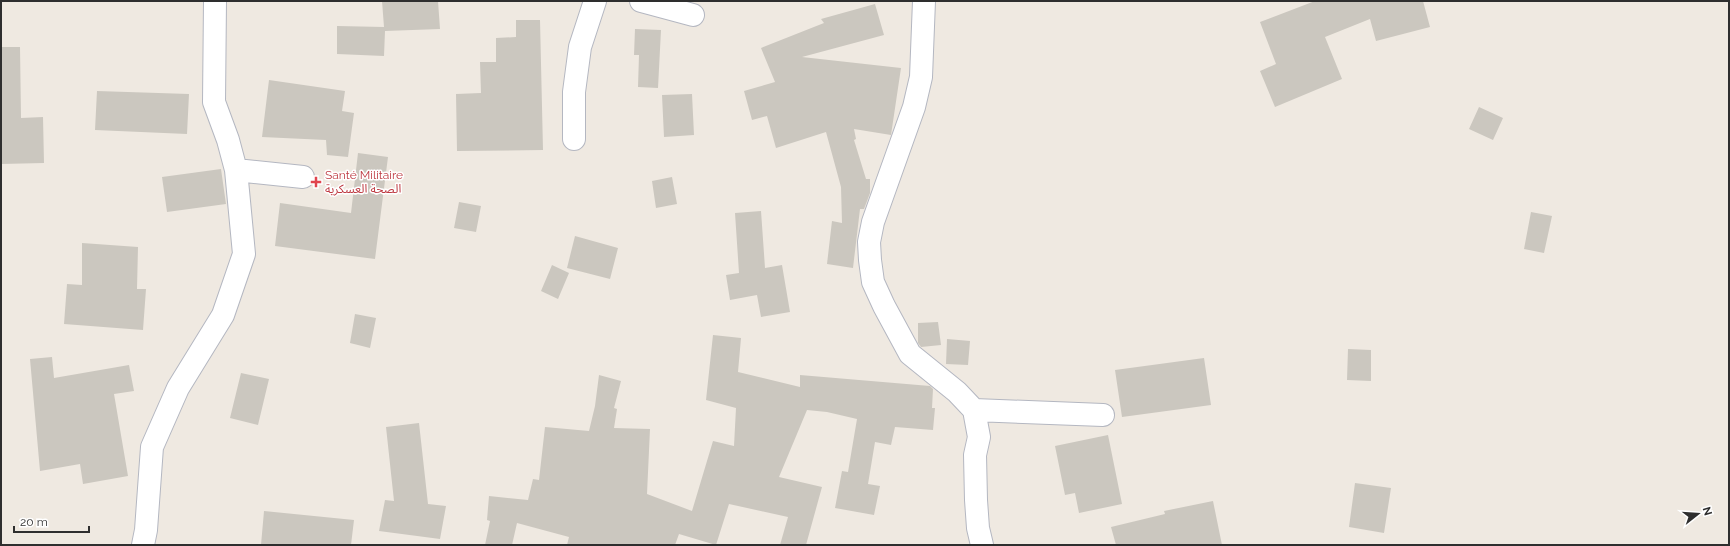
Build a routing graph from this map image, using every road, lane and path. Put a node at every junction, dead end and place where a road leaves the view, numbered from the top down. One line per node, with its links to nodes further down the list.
1 (215, 1): 7 (street)
2 (595, 1): 6 (street)
3 (641, 1): 5 (street)
4 (924, 1): 9 (street)
5 (693, 15)
6 (574, 139)
7 (236, 170): 8 (street); 11 (street)
8 (303, 177)
9 (974, 410): 10 (street); 12 (street)
10 (1103, 415)
11 (143, 545)
12 (982, 545)

